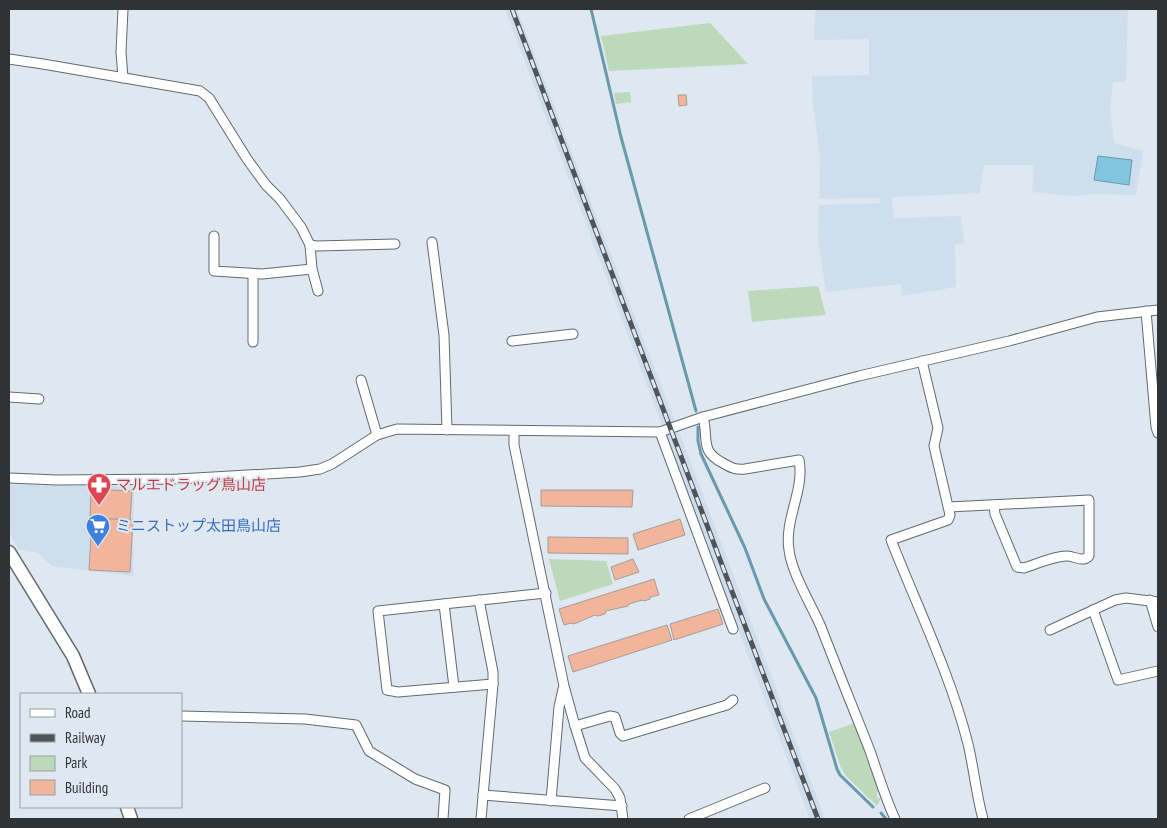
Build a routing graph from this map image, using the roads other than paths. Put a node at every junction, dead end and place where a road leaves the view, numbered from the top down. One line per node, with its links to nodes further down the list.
1 (123, 9): 3 (street)
2 (9, 60): 3 (street)
3 (123, 78): 7 (street)
4 (214, 236): 9 (street)
5 (432, 242): 21 (street)
6 (396, 244): 7 (street)
7 (310, 245): 8 (street)
8 (312, 269): 9 (street); 10 (street)
9 (253, 274): 15 (street)
10 (318, 291)
11 (1158, 310): 12 (street)
12 (1146, 311): 16 (street); 24 (street)
13 (573, 334): 14 (street)
14 (512, 341)
15 (254, 342)
16 (922, 361): 20 (street); 28 (street)
17 (361, 380): 25 (street)
18 (9, 397): 19 (street)
19 (39, 399)
20 (703, 417): 23 (street); 54 (street)
21 (447, 430): 22 (street); 25 (street)
22 (514, 432): 23 (street); 30 (street)
23 (660, 432): 36 (street)
24 (1158, 432)
25 (377, 436): 26 (street)
26 (9, 478)
27 (994, 505): 27 (street); 28 (street)
28 (949, 507): 55 (street)
29 (9, 552): 42 (street)
30 (546, 593): 31 (street); 40 (street)
31 (479, 600): 33 (street); 39 (street)
32 (1154, 601): 34 (street); 35 (street)
33 (444, 604): 41 (street); 41 (street)
34 (1093, 610): 37 (street); 38 (street)
35 (1158, 627)
36 (733, 629)
37 (1050, 630)
38 (1158, 671)
39 (493, 684): 41 (street); 47 (street)
40 (564, 686): 45 (street); 48 (street)
41 (454, 687)
42 (89, 693)
43 (733, 700): 45 (street)
44 (182, 716): 50 (street)
45 (575, 726): 49 (street)
46 (765, 788): 53 (street)
47 (483, 795): 48 (street); 51 (street)
48 (551, 801): 49 (street)
49 (622, 806): 52 (street)
50 (443, 819)
51 (481, 819)
52 (623, 819)
53 (689, 819)
54 (895, 819)
55 (983, 819)

